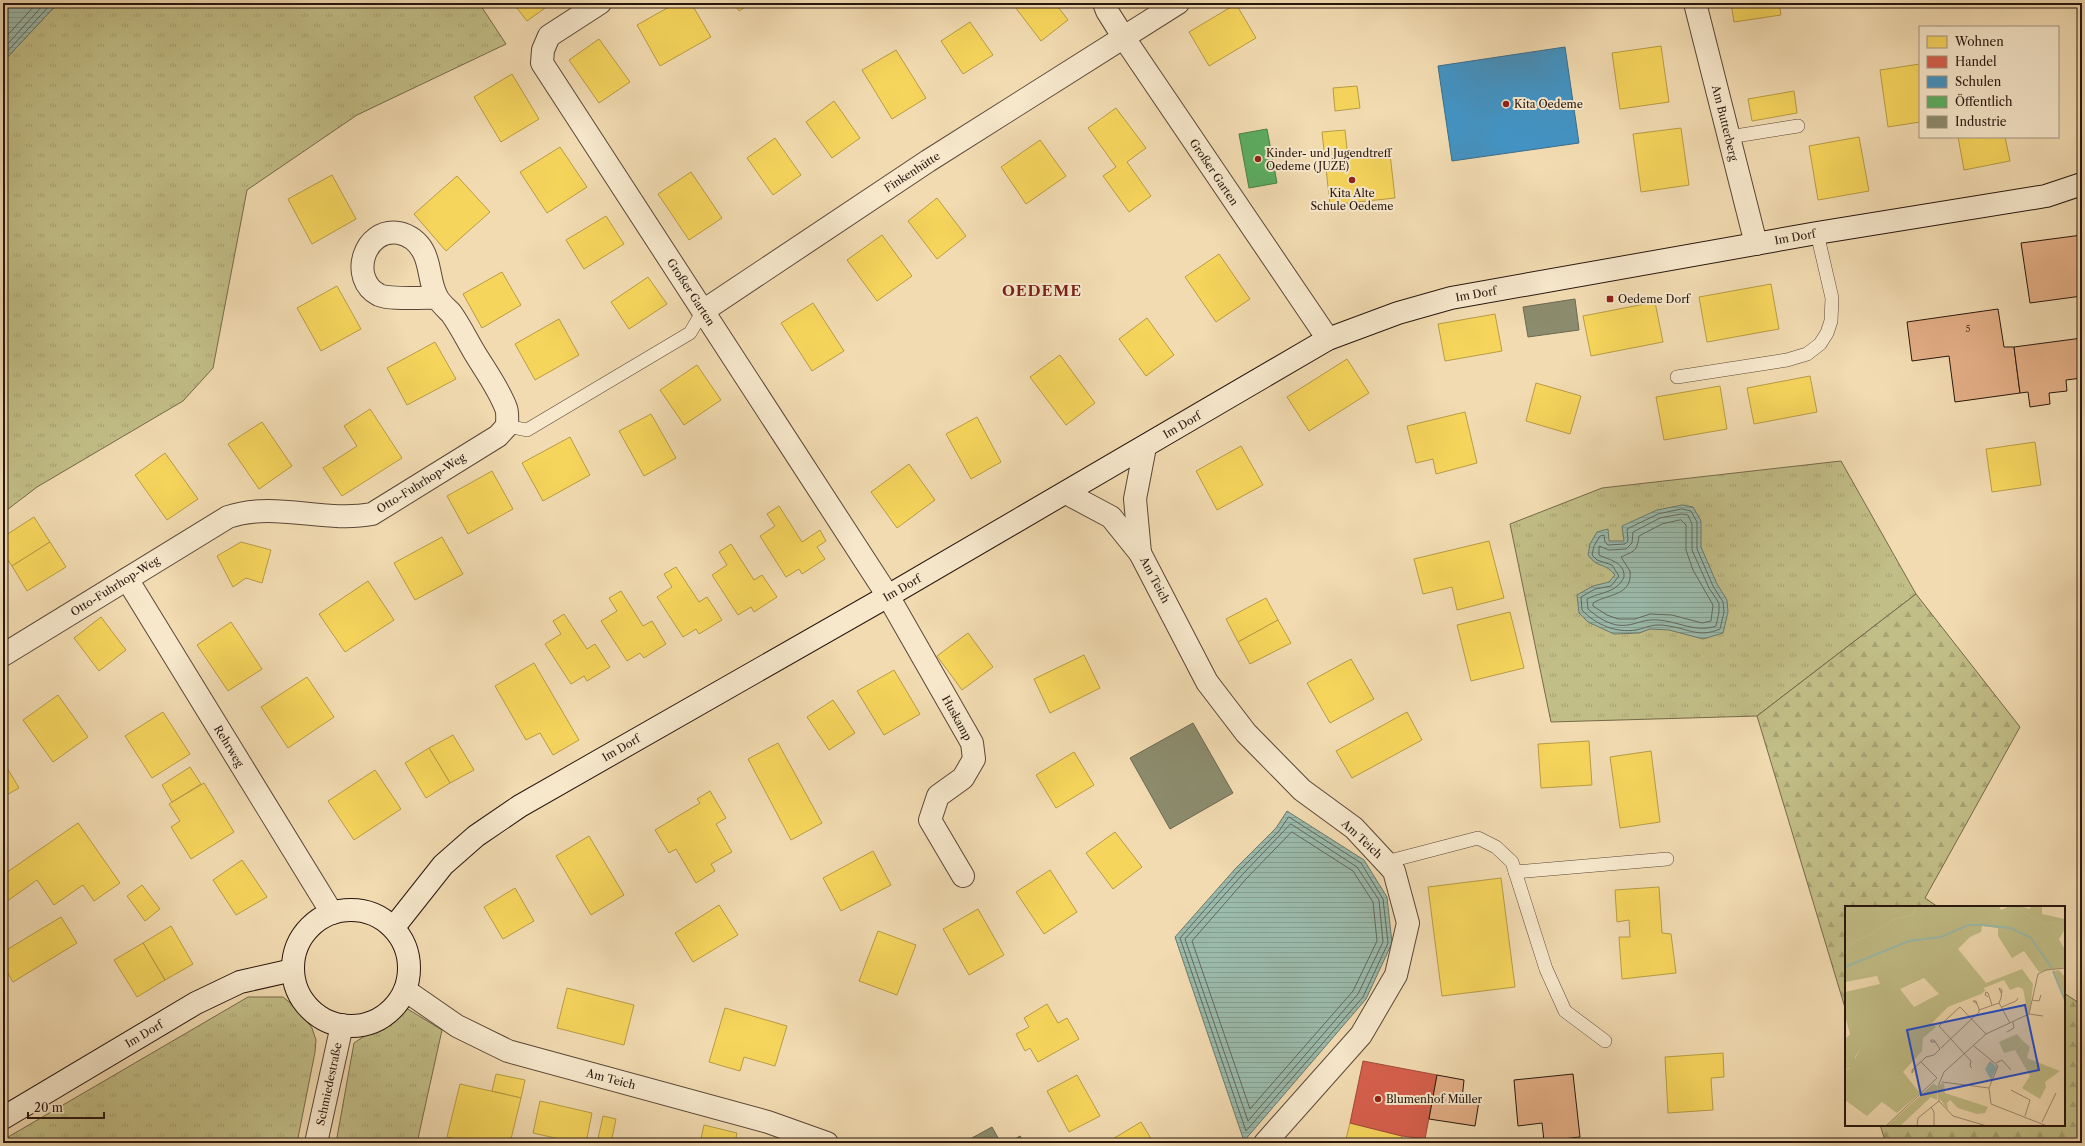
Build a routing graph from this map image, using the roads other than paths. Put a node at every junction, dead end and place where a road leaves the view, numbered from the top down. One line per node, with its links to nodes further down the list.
1 (600, 3): 12 (street, Großer Garten)
2 (1104, 3): 5 (street, Großer Garten)
3 (1178, 3): 5 (street, Finkenhütte)
4 (1695, 3): 7 (street, Am Butterberg)
5 (1124, 38): 12 (street, Finkenhütte); 13 (street, Großer Garten)
6 (1798, 126): 7 (lane)
7 (1729, 137): 10 (street, Am Butterberg)
8 (2082, 184): 9 (street, Im Dorf)
9 (1817, 233): 10 (street, Im Dorf); 14 (lane)
10 (1756, 244): 13 (street, Im Dorf)
11 (437, 298): 15 (street)
12 (703, 311): 15 (lane); 20 (street, Großer Garten)
13 (1328, 339): 16 (street, Im Dorf)
14 (1677, 377)
15 (506, 426): 19 (street, Otto-Fuhrhop-Weg)
16 (1145, 447): 17 (street, Im Dorf); 18 (street, Am Teich)
17 (1066, 492): 18 (street, Am Teich); 20 (street, Im Dorf)
18 (1140, 553): 23 (street, Am Teich)
19 (127, 579): 21 (street, Otto-Fuhrhop-Weg); 26 (street, Rehrweg)
20 (888, 596): 25 (street, Huskamp); 27 (street, Im Dorf)
21 (3, 656)
22 (1667, 859): 24 (lane)
23 (1386, 862): 24 (lane); 35 (street, Am Teich)
24 (1515, 872): 31 (lane)
25 (963, 876)
26 (332, 913): 27 (street); 28 (street)
27 (394, 927): 29 (street)
28 (293, 970): 30 (street); 32 (street, Im Dorf)
29 (405, 990): 30 (street); 34 (street, Am Teich)
30 (342, 1025): 33 (street, Schmiedestraße)
31 (1605, 1041)
32 (3, 1118)
33 (316, 1143)
34 (827, 1143)
35 (1265, 1143)

